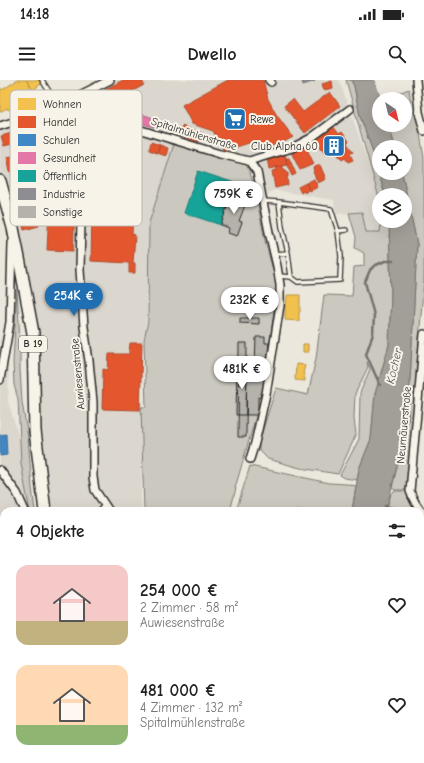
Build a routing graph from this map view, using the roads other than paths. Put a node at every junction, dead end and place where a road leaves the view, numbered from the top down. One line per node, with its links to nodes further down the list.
1 (42, 80): 4 (lane)
2 (110, 80): 5 (street)
3 (416, 80): 10 (street)
4 (48, 90)
5 (90, 90)
6 (350, 109): 11 (street, Spitalmühlenstraße)
7 (10, 123): 8 (street)
8 (0, 126)
9 (142, 130): 11 (street, Spitalmühlenstraße)
10 (424, 131)
11 (248, 161): 13 (street, Spitalmühlenstraße)
12 (0, 181): 15 (main road, B 19)
13 (263, 201): 14 (lane); 21 (street, Spitalmühlenstraße)
14 (279, 202): 19 (lane); 20 (lane)
15 (10, 217)
16 (81, 226): 28 (street, Auwiesenstraße)
17 (13, 228): 25 (street); 30 (main road, B 19)
18 (346, 230): 19 (lane)
19 (338, 231): 23 (lane)
20 (288, 253): 21 (lane); 23 (lane)
21 (274, 254): 22 (street, Spitalmühlenstraße)
22 (279, 276): 23 (lane); 26 (street, Spitalmühlenstraße)
23 (291, 276)
24 (424, 334): 31 (street, Neumäuerstraße)
25 (0, 380)
26 (250, 459)
27 (0, 470): 29 (street)
28 (104, 505)
29 (23, 507)
30 (44, 507)
31 (418, 507)

